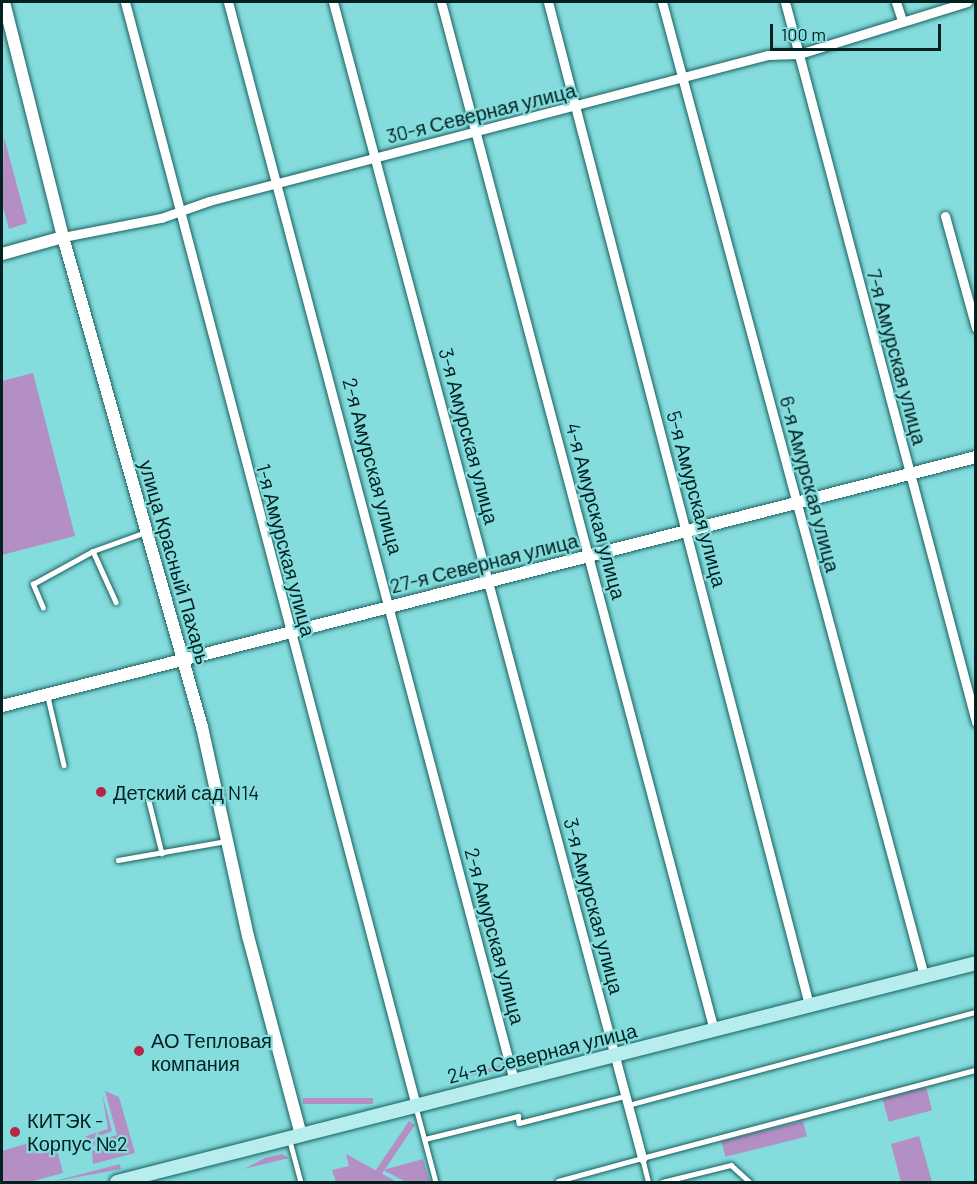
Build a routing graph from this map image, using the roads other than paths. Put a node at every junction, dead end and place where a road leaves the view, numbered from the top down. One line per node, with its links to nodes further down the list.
1 (4, 2): 20 (street, улица Красный Пахарь)
2 (125, 2): 18 (street, 1-я Амурская улица)
3 (228, 2): 17 (street, 2-я Амурская улица)
4 (333, 2): 16 (street, 3-я Амурская улица)
5 (441, 2): 15 (street, 4-я Амурская улица)
6 (548, 2): 14 (street, 5-я Амурская улица)
7 (662, 2): 13 (street, 6-я Амурская улица)
8 (785, 2): 12 (street, 7-я Амурская улица)
9 (896, 2): 11 (street)
10 (967, 2): 11 (street, 30-я Северная улица)
11 (902, 21): 12 (street, 30-я Северная улица)
12 (799, 54): 13 (street, 30-я Северная улица); 24 (street, 7-я Амурская улица)
13 (682, 80): 14 (street, 30-я Северная улица); 25 (street, 6-я Амурская улица)
14 (577, 109): 15 (street, 30-я Северная улица); 26 (street, 5-я Амурская улица)
15 (476, 133): 16 (street, 30-я Северная улица); 29 (street, 4-я Амурская улица)
16 (375, 160): 17 (street, 30-я Северная улица); 30 (street, 3-я Амурская улица)
17 (279, 184): 18 (street, 30-я Северная улица); 32 (street, 2-я Амурская улица)
18 (179, 213): 20 (street, 30-я Северная улица); 34 (street, 1-я Амурская улица)
19 (945, 216): 22 (street)
20 (63, 237): 21 (street, 30-я Северная улица); 27 (street, улица Красный Пахарь)
21 (2, 254)
22 (975, 328)
23 (975, 457): 24 (street, 27-я Северная улица)
24 (910, 474): 25 (street, 27-я Северная улица); 38 (street, 7-я Амурская улица)
25 (796, 503): 26 (street, 27-я Северная улица); 45 (street, 6-я Амурская улица)
26 (687, 531): 29 (street, 27-я Северная улица); 46 (street, 5-я Амурская улица)
27 (146, 532): 28 (lane); 35 (street, улица Красный Пахарь)
28 (93, 551): 31 (lane); 33 (lane)
29 (589, 556): 30 (street, 27-я Северная улица); 48 (street, 4-я Амурская улица)
30 (489, 582): 32 (street, 27-я Северная улица); 49 (street, 3-я Амурская улица)
31 (116, 602)
32 (391, 607): 34 (street, 27-я Северная улица); 51 (street, 2-я Амурская улица)
33 (43, 608)
34 (289, 633): 35 (street, 27-я Северная улица); 53 (street, 1-я Амурская улица)
35 (182, 660): 36 (street, 27-я Северная улица); 41 (street, улица Красный Пахарь)
36 (47, 694): 37 (street, 27-я Северная улица); 39 (lane)
37 (2, 706)
38 (975, 722)
39 (64, 765)
40 (148, 797): 42 (lane)
41 (230, 841): 42 (lane); 54 (street, улица Красный Пахарь)
42 (162, 853): 43 (lane)
43 (118, 860)
44 (975, 965): 45 (main road, 24-я Северная улица)
45 (924, 976): 46 (main road, 24-я Северная улица)
46 (809, 1005): 48 (main road, 24-я Северная улица)
47 (975, 1012): 52 (lane)
48 (714, 1030): 49 (main road, 24-я Северная улица)
49 (615, 1055): 51 (main road, 24-я Северная улица); 52 (street, 3-я Амурская улица)
50 (975, 1070): 56 (lane)
51 (514, 1080): 53 (main road, 24-я Северная улица)
52 (626, 1101): 55 (lane); 56 (street, 3-я Амурская улица)
53 (416, 1106): 54 (main road, 24-я Северная улица); 55 (lane)
54 (295, 1136): 59 (main road, 24-я Северная улица); 60 (lane)
55 (425, 1139): 61 (lane)
56 (642, 1158): 58 (lane); 62 (lane)
57 (556, 1174): 58 (lane)
58 (558, 1181)
59 (117, 1182)
60 (301, 1182)
61 (436, 1182)
62 (648, 1182)
63 (662, 1182): 64 (lane)
64 (750, 1182)

